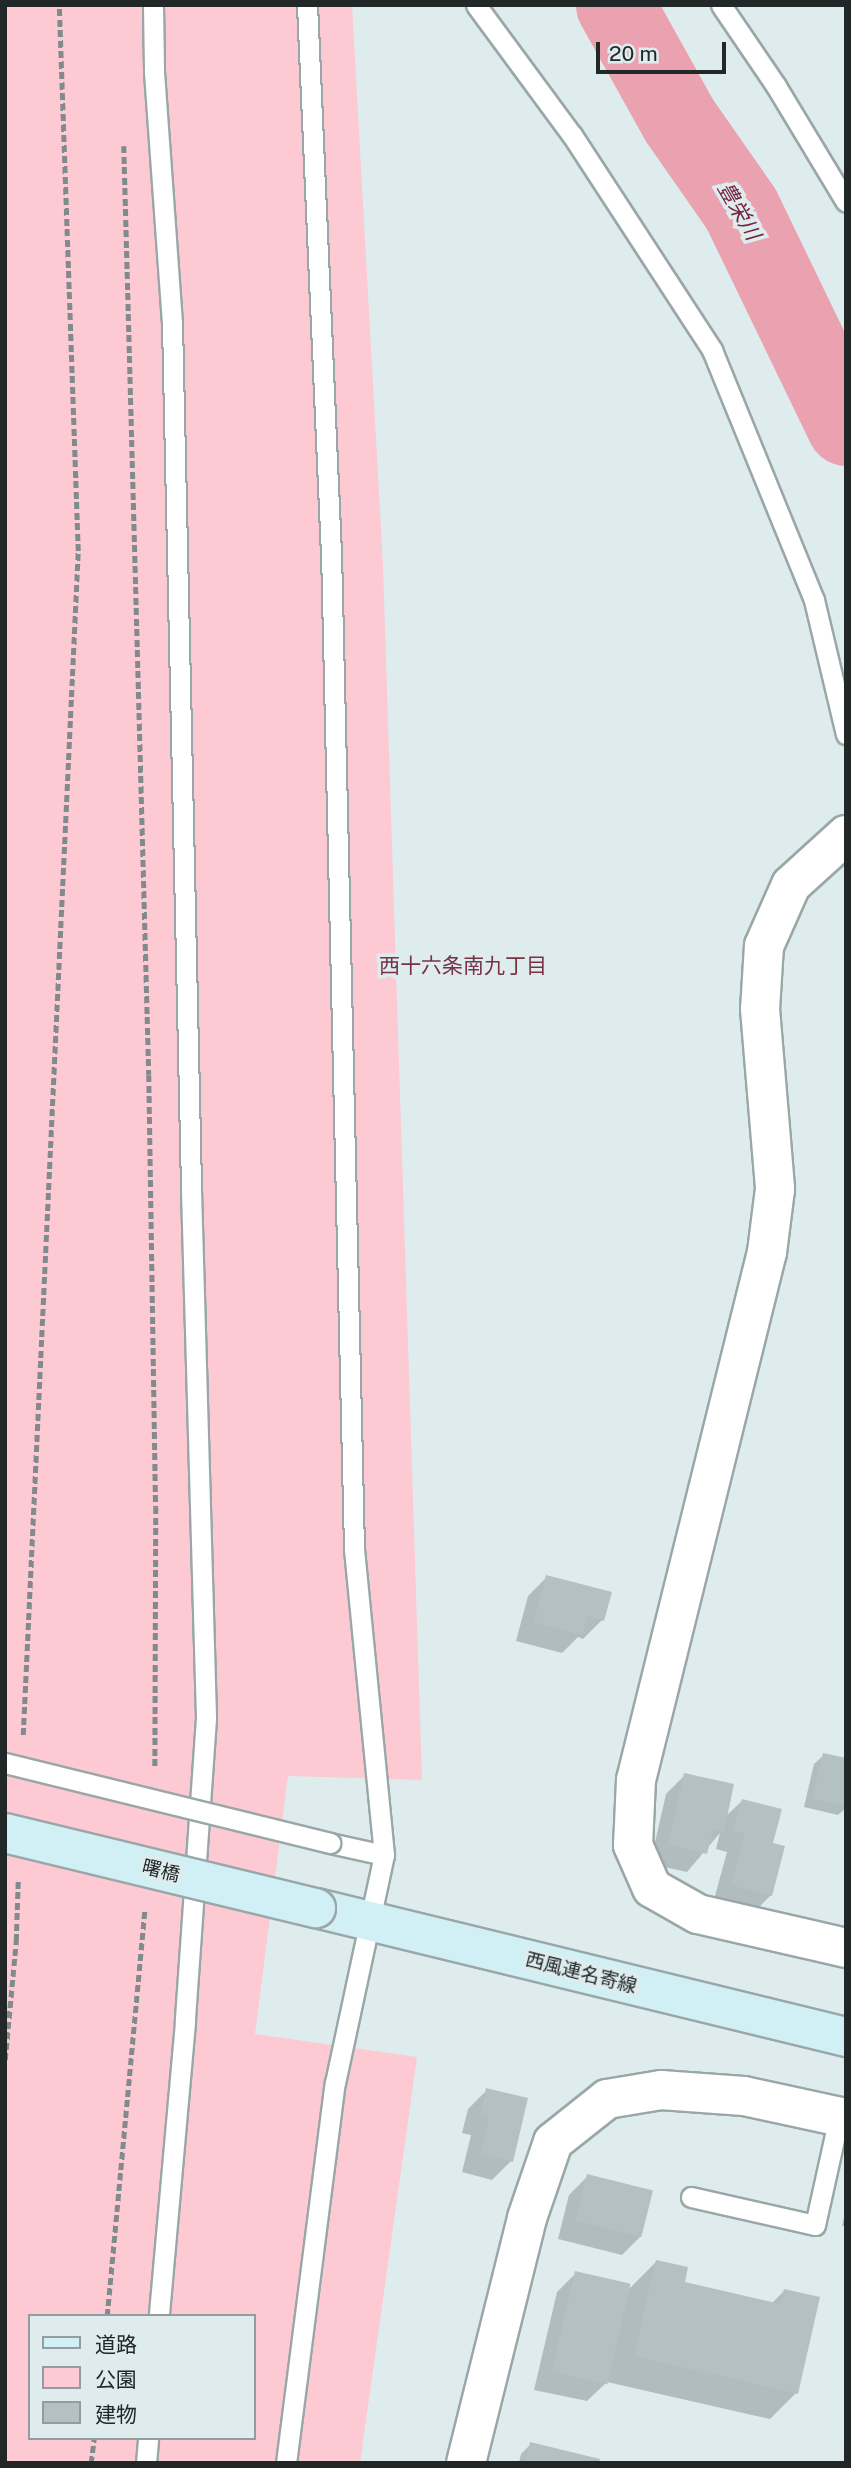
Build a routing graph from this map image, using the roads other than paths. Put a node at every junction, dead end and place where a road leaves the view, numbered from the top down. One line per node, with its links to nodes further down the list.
1 (153, 5): 17 (lane)
2 (307, 5): 10 (lane)
3 (476, 5): 6 (lane)
4 (721, 5): 5 (lane)
5 (846, 202)
6 (846, 734)
7 (846, 835): 13 (street)
8 (5, 1763): 10 (lane, bridge)
9 (5, 1833): 11 (main road, 曙橋, bridge)
10 (384, 1855): 12 (lane)
11 (316, 1908): 12 (main road, 西風連名寄線)
12 (371, 1921): 14 (main road, 西風連名寄線); 20 (lane)
13 (846, 1948)
14 (846, 2037)
15 (843, 2117): 16 (lane); 21 (street)
16 (691, 2197)
17 (159, 2314)
18 (148, 2440): 19 (lane)
19 (146, 2463)
20 (286, 2463)
21 (466, 2463)

